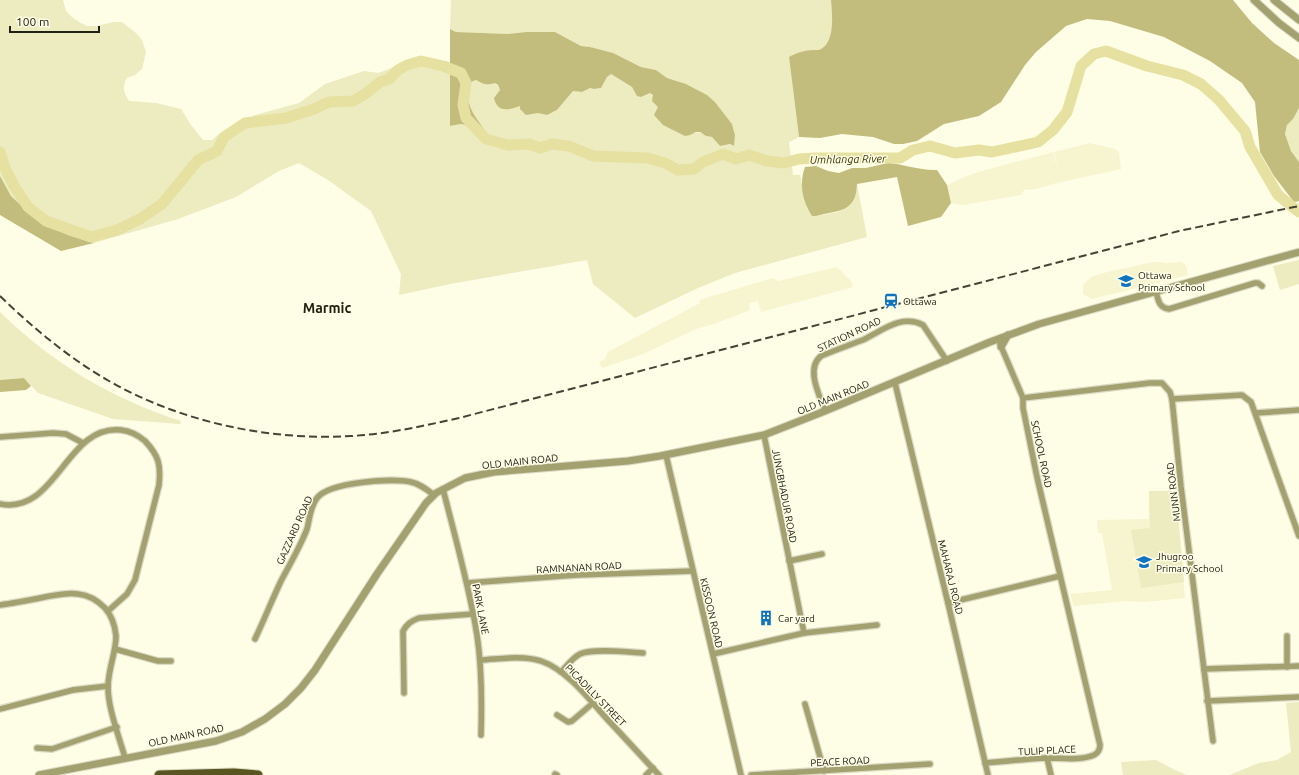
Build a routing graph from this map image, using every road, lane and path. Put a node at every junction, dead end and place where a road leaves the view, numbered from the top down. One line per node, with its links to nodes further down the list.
1 (1254, 0): 4 (street)
2 (1274, 0): 3 (street)
3 (1299, 20)
4 (1299, 38)
5 (1299, 252): 7 (street, OLD MAIN ROAD)
6 (1262, 286): 7 (street)
7 (1156, 291): 8 (street, OLD MAIN ROAD)
8 (1008, 335): 9 (street, OLD MAIN ROAD); 10 (street)
9 (998, 339): 10 (street, SCHOOL ROAD); 11 (street, OLD MAIN ROAD)
10 (1001, 347): 13 (street, SCHOOL ROAD)
11 (947, 361): 12 (street, OLD MAIN ROAD); 16 (street, STATION ROAD)
12 (895, 383): 16 (street, OLD MAIN ROAD); 31 (street, MAHARAJ ROAD)
13 (1023, 398): 14 (street, MUNN ROAD); 29 (street, SCHOOL ROAD)
14 (1172, 399): 17 (street); 46 (street, MUNN ROAD)
15 (1299, 410): 17 (street)
16 (825, 412): 18 (street, OLD MAIN ROAD)
17 (1256, 413): 25 (street)
18 (764, 435): 21 (street, OLD MAIN ROAD); 27 (street, JUNGBHADUR ROAD)
19 (0, 437): 20 (street)
20 (83, 443): 24 (street); 33 (street)
21 (666, 455): 22 (street, OLD MAIN ROAD); 28 (street, KISSOON ROAD)
22 (443, 489): 23 (street, OLD MAIN ROAD); 30 (street, PARK LANE)
23 (434, 495): 38 (street, GAZZARD ROAD); 61 (street, OLD MAIN ROAD)
24 (0, 504)
25 (1299, 536)
26 (822, 554): 27 (street)
27 (789, 561): 36 (street, JUNGBHADUR ROAD)
28 (693, 571): 30 (street, RAMNANAN ROAD); 41 (street, KISSOON ROAD)
29 (1060, 576): 31 (street); 59 (street, SCHOOL ROAD)
30 (467, 583): 34 (street, PARK LANE)
31 (948, 603): 63 (street, MAHARAJ ROAD)
32 (0, 605): 33 (street)
33 (108, 611): 39 (street)
34 (473, 614): 42 (street, PARK LANE); 49 (street)
35 (877, 625): 36 (street)
36 (804, 633): 41 (street)
37 (1287, 636): 45 (street)
38 (255, 639)
39 (115, 649): 43 (street); 48 (street)
40 (643, 653): 47 (street)
41 (713, 654): 72 (street, KISSOON ROAD)
42 (480, 660): 47 (street, PICADILLY STREET); 57 (street, PARK LANE)
43 (171, 661)
44 (1299, 666): 45 (street)
45 (1287, 667): 46 (street)
46 (1204, 669): 51 (street, MUNN ROAD)
47 (561, 672): 52 (street, PICADILLY STREET)
48 (108, 686): 54 (street); 56 (street)
49 (404, 693)
50 (1299, 698): 51 (street)
51 (1207, 701): 58 (street, MUNN ROAD)
52 (593, 703): 55 (street); 65 (street, PICADILLY STREET)
53 (805, 704): 66 (street)
54 (0, 709)
55 (557, 715)
56 (117, 727): 60 (street); 61 (street)
57 (481, 735)
58 (1213, 741)
59 (1100, 742): 62 (street, TULIP PLACE)
60 (37, 748)
61 (125, 758): 67 (street, OLD MAIN ROAD)
62 (1047, 758): 63 (street, TULIP PLACE); 75 (street)
63 (985, 763): 74 (street, MAHARAJ ROAD)
64 (930, 764): 66 (street, PEACE ROAD)
65 (653, 768): 70 (street); 71 (street, PICADILLY STREET)
66 (824, 771): 73 (street, PEACE ROAD)
67 (39, 775)
68 (159, 775): 69 (main road)
69 (258, 775)
70 (646, 775)
71 (659, 775)
72 (741, 775)
73 (751, 775)
74 (988, 775)
75 (1051, 775)

